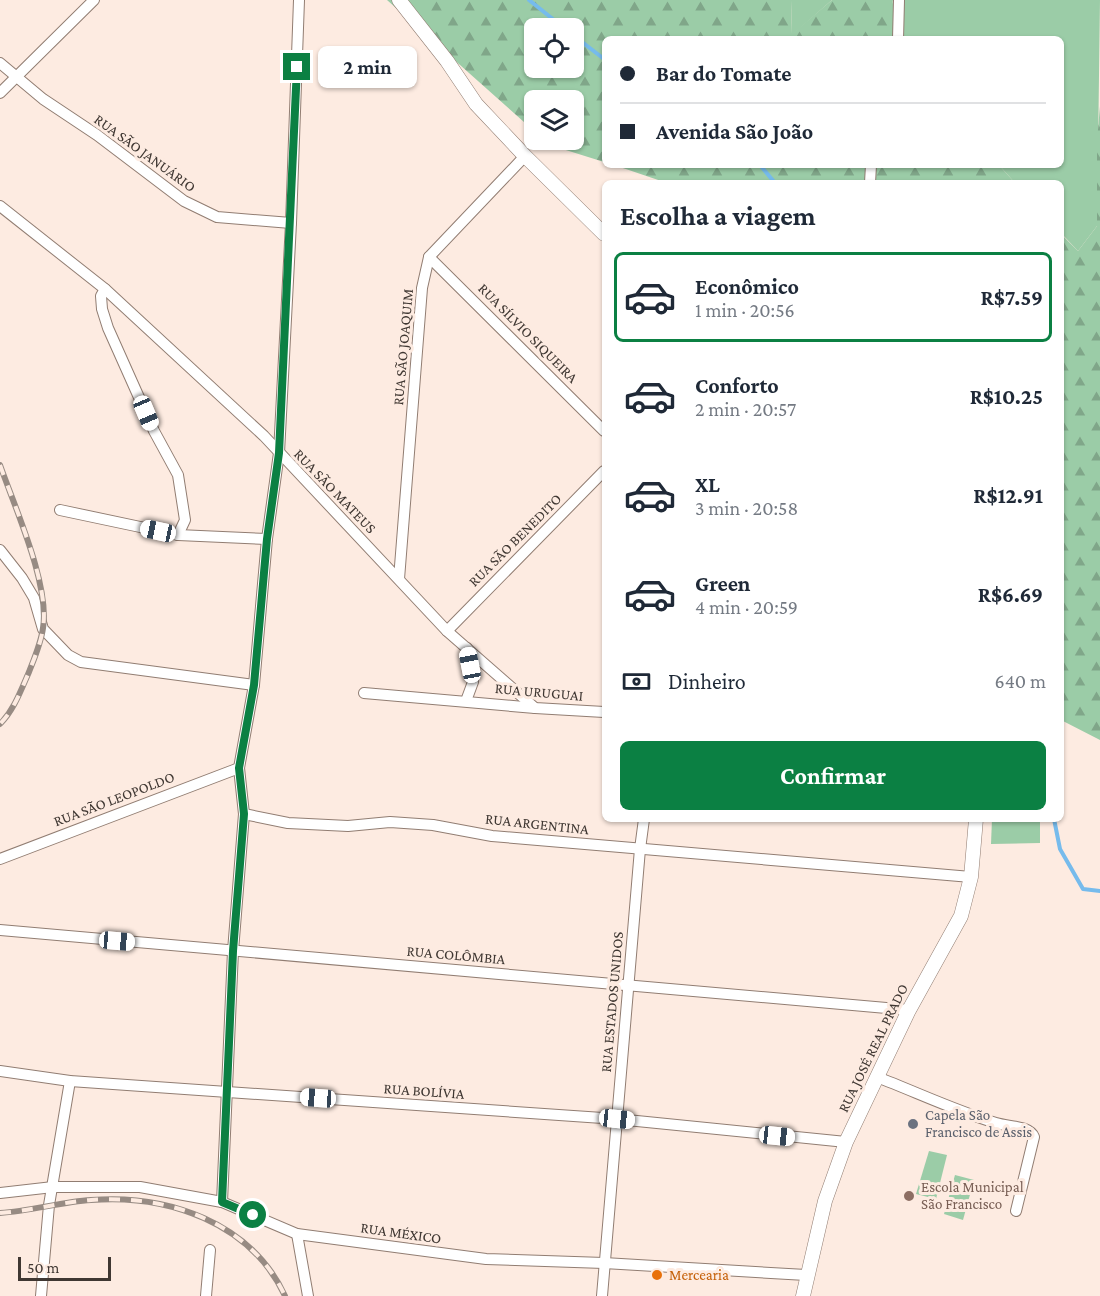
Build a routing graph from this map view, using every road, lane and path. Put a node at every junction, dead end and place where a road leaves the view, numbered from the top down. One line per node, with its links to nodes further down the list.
1 (94, 0): 7 (street)
2 (300, 0): 11 (street)
3 (399, 0): 9 (street)
4 (899, 0): 5 (street)
5 (898, 36)
6 (0, 63): 7 (street, RUA SÃO JANUÁRIO)
7 (15, 77): 8 (street); 11 (street, RUA SÃO JANUÁRIO)
8 (0, 93)
9 (525, 156): 12 (street); 13 (street)
10 (0, 206): 14 (street, RUA SÃO MATEUS)
11 (291, 223): 16 (street)
12 (602, 232)
13 (429, 257): 15 (street, RUA SÍLVIO SIQUEIRA); 22 (street, RUA SÃO JOAQUIM)
14 (105, 289): 16 (street, RUA SÃO MATEUS); 19 (street)
15 (602, 429)
16 (279, 453): 20 (street); 22 (street, RUA SÃO MATEUS)
17 (602, 473): 23 (street, RUA SÃO BENEDITO)
18 (60, 510): 19 (street)
19 (178, 535): 20 (street)
20 (267, 539): 25 (street)
21 (0, 550): 25 (street)
22 (399, 579): 23 (street, RUA SÃO MATEUS)
23 (447, 631): 24 (street, RUA SÃO MATEUS)
24 (467, 648): 27 (street); 28 (street, RUA SÃO MATEUS)
25 (254, 685): 30 (street)
26 (364, 693): 27 (street, RUA URUGUAI)
27 (466, 701): 28 (street, RUA URUGUAI)
28 (535, 708): 29 (street, RUA URUGUAI)
29 (602, 712)
30 (239, 768): 31 (street); 35 (street, RUA SÃO LEOPOLDO)
31 (244, 814): 34 (street, RUA ARGENTINA); 38 (street)
32 (644, 822): 34 (street, RUA ESTADOS UNIDOS)
33 (976, 822): 36 (street, RUA JOSÉ REAL PRADO)
34 (640, 849): 36 (street, RUA ARGENTINA); 39 (street, RUA ESTADOS UNIDOS)
35 (0, 859)
36 (971, 877): 40 (street, RUA JOSÉ REAL PRADO)
37 (0, 930): 38 (street, RUA COLÔMBIA)
38 (233, 951): 39 (street, RUA COLÔMBIA); 44 (street)
39 (629, 986): 40 (street, RUA COLÔMBIA); 45 (street, RUA ESTADOS UNIDOS)
40 (909, 1010): 42 (street, RUA JOSÉ REAL PRADO)
41 (0, 1071): 43 (street, RUA BOLÍVIA)
42 (877, 1077): 46 (street, RUA JOSÉ REAL PRADO); 50 (street)
43 (70, 1082): 44 (street, RUA BOLÍVIA); 47 (street)
44 (226, 1091): 45 (street, RUA BOLÍVIA); 49 (street)
45 (617, 1119): 46 (street, RUA BOLÍVIA); 53 (street, RUA ESTADOS UNIDOS)
46 (846, 1143): 54 (street, RUA JOSÉ REAL PRADO)
47 (53, 1187): 48 (street, RUA MÉXICO); 49 (street, RUA MÉXICO); 55 (street)
48 (0, 1193)
49 (222, 1202): 51 (street, RUA MÉXICO)
50 (1016, 1211)
51 (297, 1234): 53 (street, RUA MÉXICO); 57 (street)
52 (210, 1250): 56 (street)
53 (604, 1263): 54 (street, RUA MÉXICO); 58 (street, RUA ESTADOS UNIDOS)
54 (806, 1275): 59 (street, RUA JOSÉ REAL PRADO)
55 (41, 1296)
56 (206, 1296)
57 (308, 1296)
58 (602, 1296)
59 (803, 1296)

